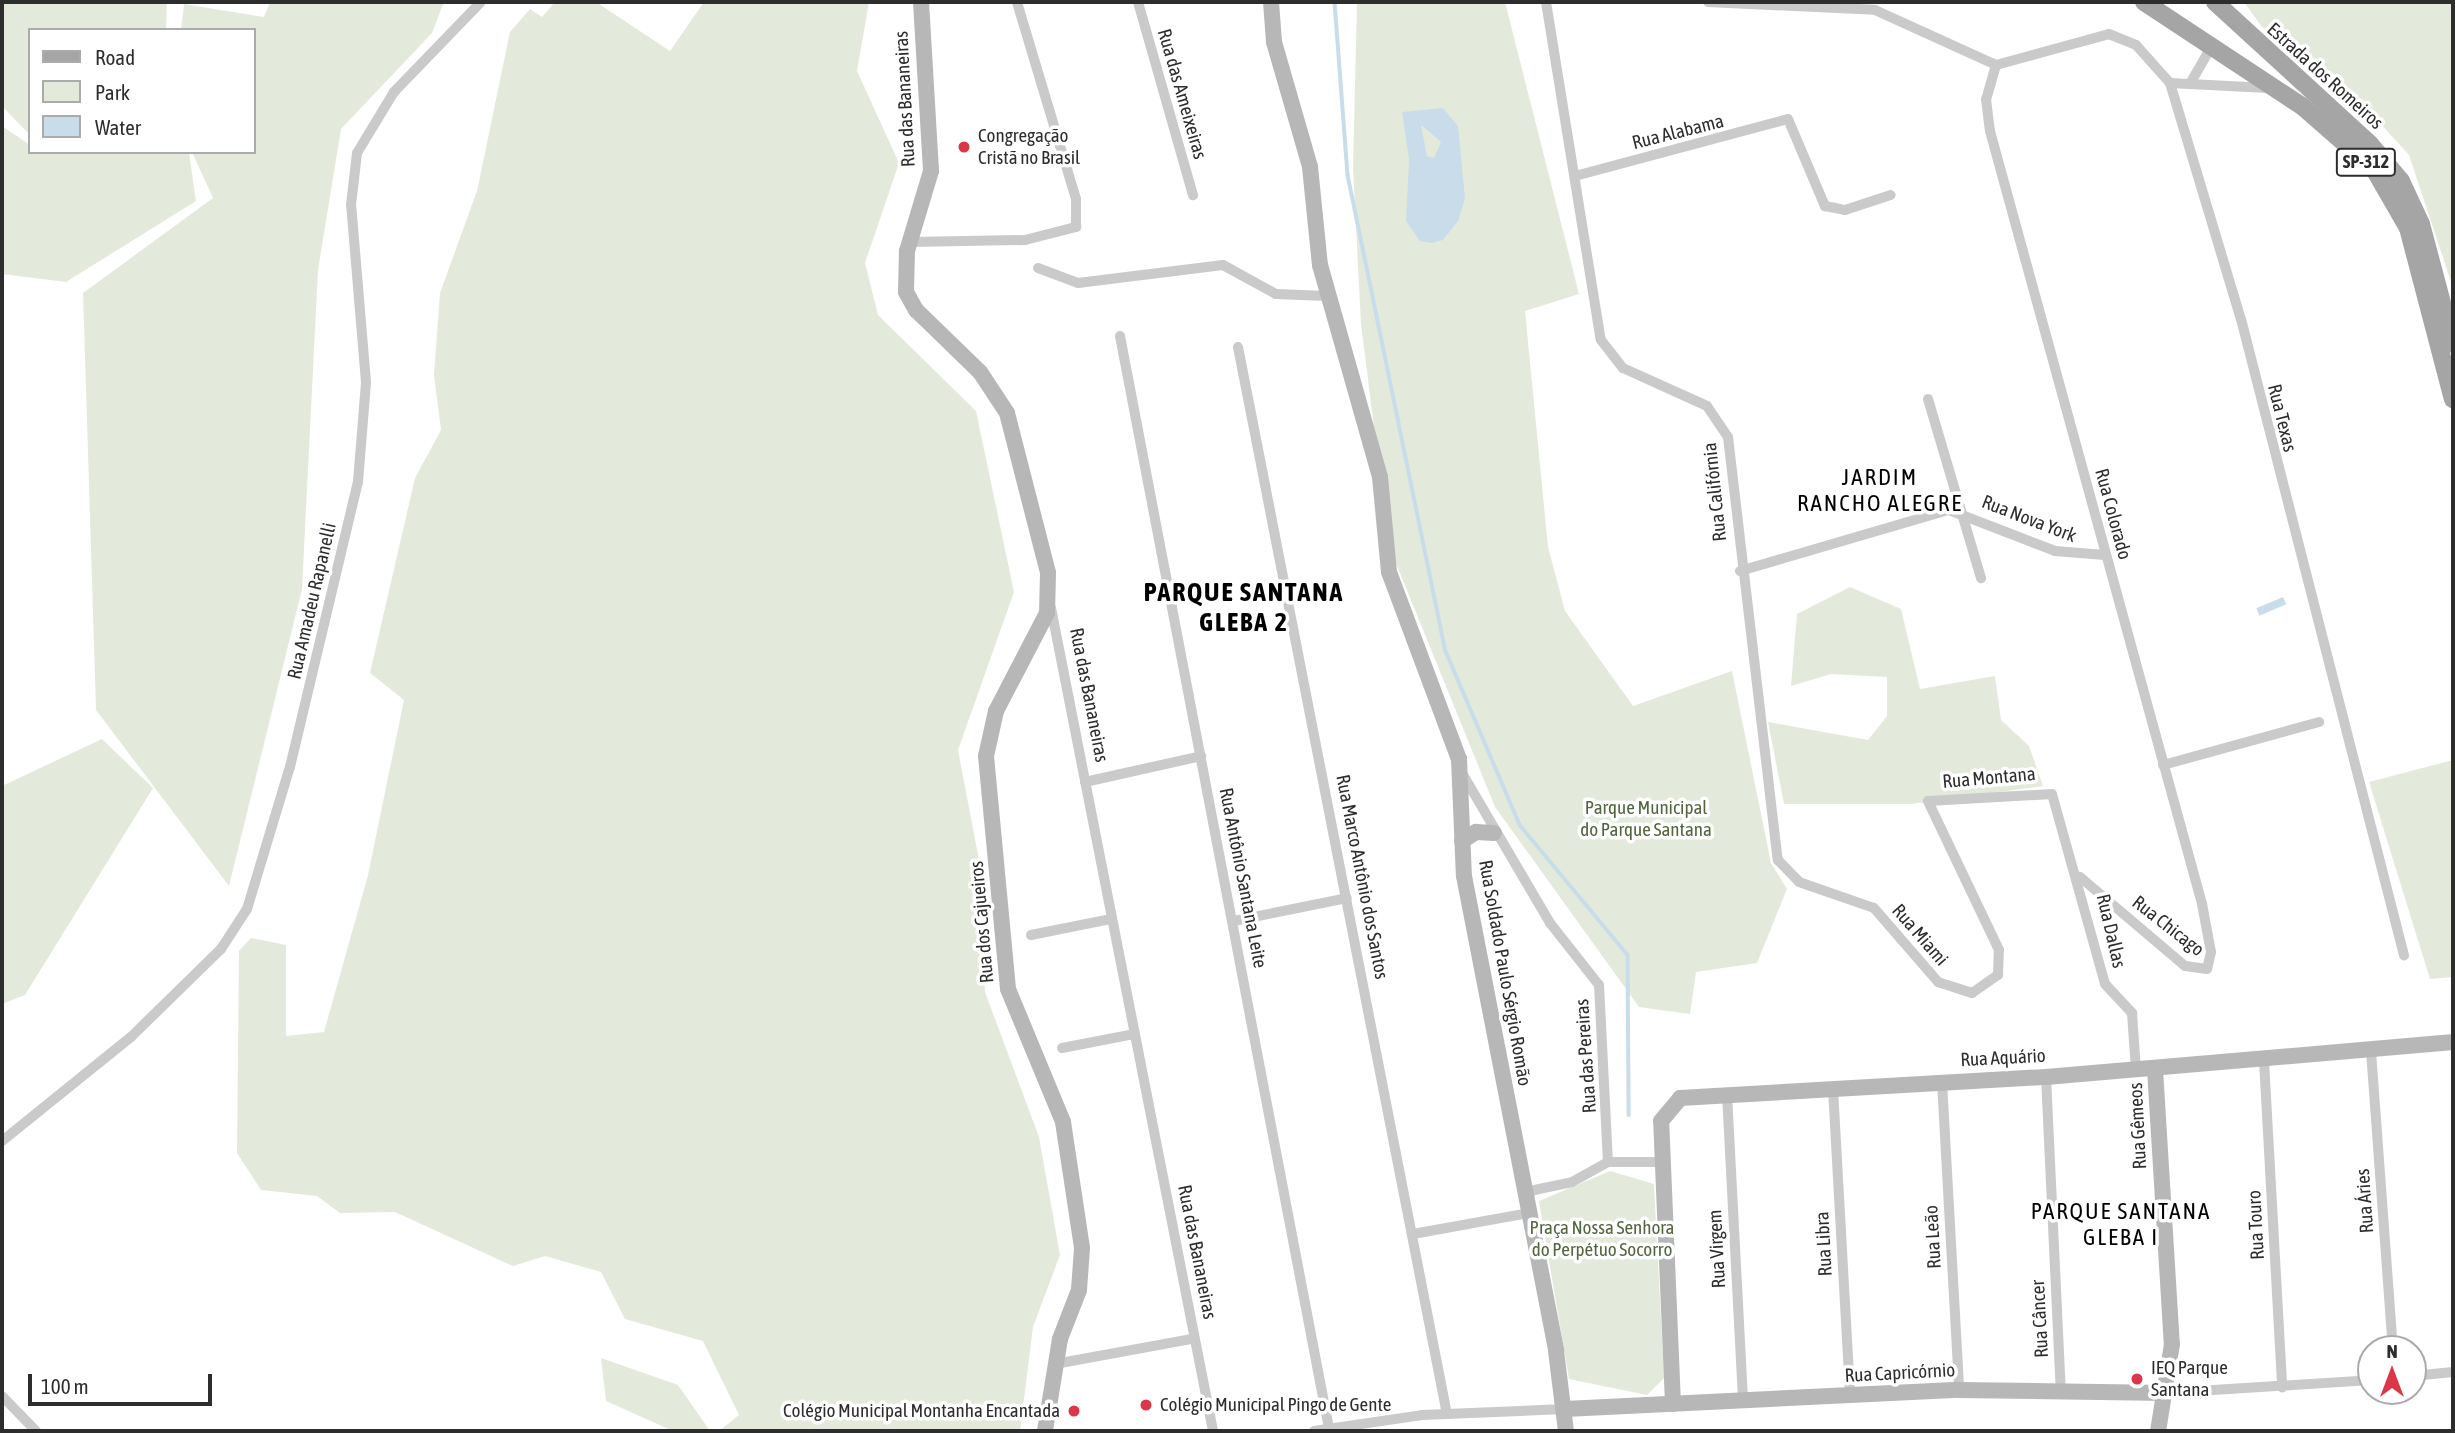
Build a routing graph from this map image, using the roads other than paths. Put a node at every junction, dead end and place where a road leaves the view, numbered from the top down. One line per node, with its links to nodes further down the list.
1 (481, 2): 59 (street, Rua Amadeu Rapanelli)
2 (921, 2): 18 (street, Rua das Bananeiras)
3 (1017, 2): 18 (street)
4 (1138, 2): 16 (street, Rua das Ameixeiras)
5 (1546, 2): 15 (street, Rua Califórnia)
6 (1708, 2): 11 (street)
7 (2215, 2): 22 (main road, Estrada dos Romeiros / SP-312)
8 (1268, 5): 20 (street, Rua Soldado Paulo Sérgio Romão)
9 (2151, 5): 10 (main road, Estrada dos Romeiros / SP-312)
10 (2210, 49): 12 (street); 14 (main road, Estrada dos Romeiros / SP-312)
11 (1996, 65): 13 (street, Rua Texas); 27 (street, Rua Colorado)
12 (2191, 82): 13 (street); 14 (street)
13 (2170, 83): 46 (street, Rua Texas)
14 (2275, 88): 25 (main road, Estrada dos Romeiros / SP-312)
15 (1575, 176): 17 (street, Rua Alabama); 28 (street, Rua Califórnia)
16 (1193, 195)
17 (1891, 195)
18 (910, 242): 30 (street, Rua das Bananeiras)
19 (1038, 268): 20 (street)
20 (1327, 296): 34 (street, Rua Soldado Paulo Sérgio Romão)
21 (1121, 336): 32 (street, Rua Antônio Santana Leite)
22 (2453, 344)
23 (1238, 346): 42 (street, Rua Marco Antônio dos Santos)
24 (1928, 400): 26 (street)
25 (2453, 400)
26 (1964, 513): 27 (street, Rua Nova York); 28 (street, Rua Nova York); 29 (street)
27 (2105, 555): 33 (street, Rua Colorado)
28 (1740, 570): 41 (street, Rua Califórnia)
29 (1981, 578)
30 (1049, 599): 35 (street, Rua das Bananeiras); 67 (street, Rua dos Cajueiros)
31 (2319, 722): 33 (street)
32 (1201, 756): 35 (street); 44 (street, Rua Antônio Santana Leite)
33 (2163, 765): 47 (street, Rua Colorado)
34 (1461, 772): 38 (street, Rua das Pereiras); 39 (street, Rua Soldado Paulo Sérgio Romão)
35 (1086, 782): 43 (street, Rua das Bananeiras)
36 (2052, 794): 37 (street, Rua Montana); 40 (street, Rua Dallas)
37 (1928, 801): 41 (street, Rua Miami)
38 (1494, 833): 39 (street); 60 (street, Rua das Pereiras)
39 (1462, 841): 62 (street, Rua Soldado Paulo Sérgio Romão)
40 (2080, 877): 47 (street, Rua Chicago); 54 (street, Rua Dallas)
41 (1791, 878)
42 (1347, 898): 44 (street); 64 (street, Rua Marco Antônio dos Santos)
43 (1111, 919): 45 (street); 48 (street, Rua das Bananeiras)
44 (1234, 921): 81 (street, Rua Antônio Santana Leite)
45 (1031, 935)
46 (2404, 955)
47 (2204, 971)
48 (1134, 1034): 50 (street); 66 (street, Rua das Bananeiras)
49 (2453, 1042): 51 (street, Rua Aquário)
50 (1062, 1048)
51 (2371, 1051): 52 (street, Rua Aquário); 65 (street, Rua Áries)
52 (2264, 1061): 53 (street, Rua Aquário); 71 (street, Rua Touro)
53 (2155, 1069): 54 (street, Rua Aquário); 74 (street, Rua Gêmeos)
54 (2136, 1070): 55 (street, Rua Aquário)
55 (2046, 1077): 56 (street, Rua Aquário); 73 (street, Rua Câncer)
56 (1942, 1083): 57 (street, Rua Aquário); 72 (street, Rua Leão)
57 (1833, 1088): 58 (street, Rua Aquário); 76 (street, Rua Libra)
58 (1727, 1094): 61 (street, Rua Aquário); 77 (street, Rua Virgem)
59 (2, 1141)
60 (1608, 1162): 61 (street); 62 (street)
61 (1661, 1162): 78 (street)
62 (1525, 1192): 63 (street, Rua Soldado Paulo Sérgio Romão)
63 (1528, 1213): 64 (street); 79 (street, Rua Soldado Paulo Sérgio Romão)
64 (1413, 1234): 80 (street, Rua Marco Antônio dos Santos)
65 (2392, 1335)
66 (1192, 1339): 67 (street); 84 (street, Rua das Bananeiras)
67 (1055, 1364): 83 (street, Rua dos Cajueiros)
68 (2453, 1372): 69 (street)
69 (2427, 1375)
70 (2357, 1381): 71 (street, Rua Capricórnio)
71 (2282, 1388): 74 (street, Rua Capricórnio)
72 (1959, 1390): 73 (street, Rua Capricórnio); 76 (street, Rua Capricórnio)
73 (2062, 1391): 74 (street, Rua Capricórnio)
74 (2166, 1393): 87 (street, Rua Gêmeos)
75 (2, 1395): 82 (street)
76 (1850, 1397): 77 (street, Rua Capricórnio)
77 (1743, 1401): 78 (street, Rua Capricórnio)
78 (1674, 1404): 79 (street)
79 (1565, 1409): 80 (street); 86 (street, Rua Soldado Paulo Sérgio Romão)
80 (1447, 1414): 81 (street)
81 (1329, 1428): 85 (street)
82 (36, 1431)
83 (1045, 1431)
84 (1213, 1431)
85 (1314, 1431)
86 (1566, 1431)
87 (2158, 1431)

